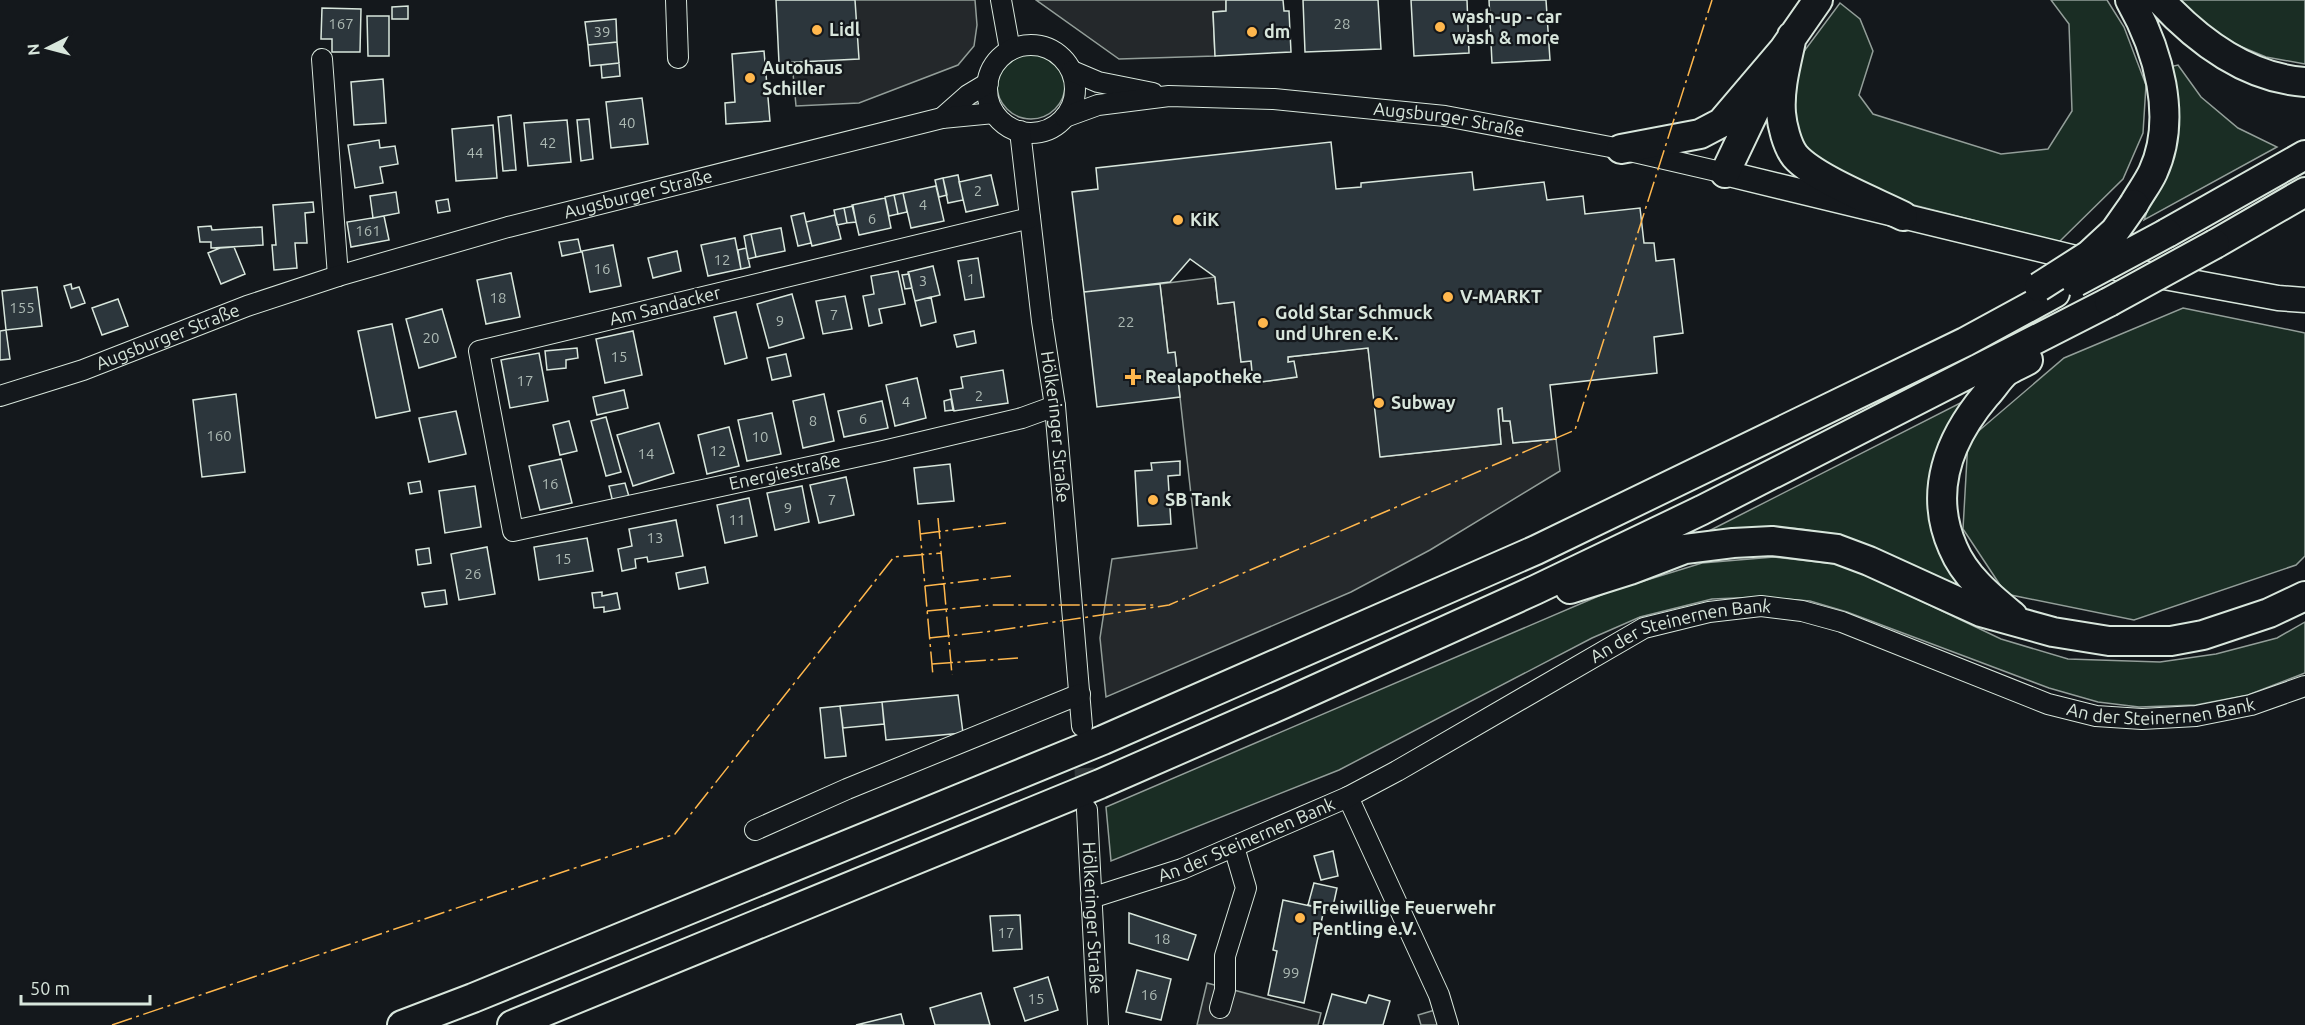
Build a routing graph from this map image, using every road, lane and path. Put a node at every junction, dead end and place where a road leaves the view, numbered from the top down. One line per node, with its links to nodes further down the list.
1 (676, 0): 8 (street)
2 (1001, 0): 7 (street)
3 (1818, 0): 6 (highway)
4 (2130, 0): 25 (highway, bridge)
5 (2160, 0): 11 (highway)
6 (1791, 38): 18 (highway); 20 (highway); 22 (highway)
7 (1010, 50): 10 (street); 12 (street)
8 (678, 58)
9 (322, 59): 24 (street)
10 (1072, 72): 13 (street, Augsburger Straße); 15 (street)
11 (2305, 82)
12 (988, 83): 14 (street); 16 (street, Augsburger Straße)
13 (1169, 96): 15 (street, Augsburger Straße); 18 (street, Augsburger Straße)
14 (994, 113): 16 (street, Augsburger Straße); 17 (street)
15 (1065, 117): 17 (street)
16 (942, 118): 24 (street, Augsburger Straße)
17 (1020, 131): 23 (street, Hölkeringer Straße)
18 (1621, 149): 20 (street, Augsburger Straße)
19 (2305, 155): 25 (highway, bridge)
20 (1725, 173): 22 (main road)
21 (2305, 192): 27 (highway, bridge)
22 (1903, 216): 26 (main road)
23 (1030, 218): 29 (street, Hölkeringer Straße); 30 (street, Am Sandacker)
24 (338, 276): 28 (street, Augsburger Straße)
25 (2047, 290): 43 (highway)
26 (2305, 300)
27 (2100, 306): 31 (highway); 33 (highway)
28 (0, 396)
29 (1055, 406): 30 (street, Energiestraße); 35 (street, Hölkeringer Straße)
30 (513, 531)
31 (1535, 590): 33 (highway); 44 (highway)
32 (2305, 596): 33 (highway)
33 (2019, 622)
34 (2305, 686): 37 (street, An der Steinernen Bank)
35 (1080, 694): 36 (street, Hölkeringer Straße); 39 (street)
36 (1082, 726)
37 (1348, 797): 40 (street, An der Steinernen Bank); 46 (street)
38 (1087, 810): 41 (street, Hölkeringer Straße)
39 (755, 830)
40 (1234, 847): 41 (street, An der Steinernen Bank); 42 (street)
41 (1091, 898): 45 (street, Hölkeringer Straße)
42 (1220, 1008)
43 (402, 1025)
44 (512, 1025)
45 (1098, 1025)
46 (1448, 1025)

